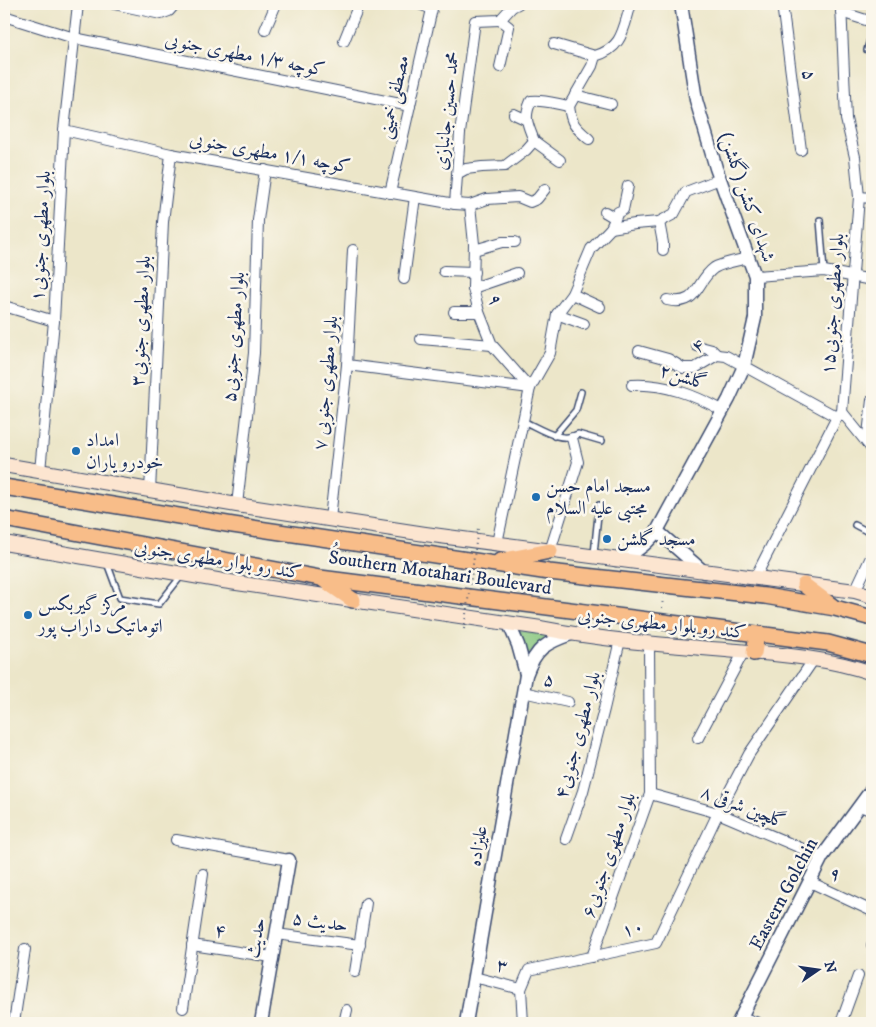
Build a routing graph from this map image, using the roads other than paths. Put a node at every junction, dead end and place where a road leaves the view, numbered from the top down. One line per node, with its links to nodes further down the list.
1 (78, 4): 17 (street, ۱بلوار مطهری جنوبی)
2 (114, 4): 3 (street)
3 (175, 4)
4 (276, 4): 15 (street)
5 (359, 4): 18 (street)
6 (419, 4): 25 (street, مصطفی خمینی)
7 (518, 4): 13 (street)
8 (631, 4): 21 (street)
9 (681, 4): 37 (street, شهدای کشن (گلشن))
10 (782, 4): 32 (street, ۵)
11 (841, 8): 14 (street); 42 (street, بلوار مطهری جنوبی۱۵)
12 (4, 16): 17 (street, کوچه ۱/۳ مطهری جنوبی)
13 (500, 20): 22 (street); 36 (street, محمد حسین جانبازی)
14 (872, 22)
15 (265, 30)
16 (872, 34): 20 (lane)
17 (74, 38): 25 (street, کوچه ۱/۳ مطهری جنوبی); 29 (street, ۱بلوار مطهری جنوبی)
18 (344, 41)
19 (554, 44): 21 (street)
20 (867, 50)
21 (595, 56): 23 (street)
22 (500, 67)
23 (575, 95): 24 (street); 26 (street)
24 (612, 104)
25 (410, 106): 40 (street, مصطفی خمینی)
26 (569, 106): 28 (street); 30 (street)
27 (514, 114): 28 (street)
28 (526, 120): 31 (street)
29 (64, 130): 33 (street, کوچه ۱/۱ مطهری جنوبی); 72 (street, ۱بلوار مطهری جنوبی)
30 (589, 139)
31 (534, 142): 34 (street); 36 (street)
32 (801, 150)
33 (171, 154): 35 (street, کوچه ۱/۱ مطهری جنوبی); 95 (street, بلوار مطهری جنوبی۳)
34 (560, 160)
35 (265, 170): 40 (street, کوچه ۱/۱ مطهری جنوبی); 97 (street, ۵بلوار مطهری جنوبی)
36 (457, 174): 44 (street, محمد حسین جانبازی)
37 (720, 179): 49 (street); 55 (street, شهدای کشن (گلشن))
38 (628, 186): 47 (street)
39 (545, 189): 45 (street, کوچه ۱/۱ مطهری جنوبی)
40 (390, 193): 41 (street, کوچه ۱/۱ مطهری جنوبی)
41 (415, 197): 44 (street, کوچه ۱/۱ مطهری جنوبی); 62 (street)
42 (859, 197): 43 (street); 61 (street, بلوار مطهری جنوبی۱۵)
43 (872, 198)
44 (455, 204): 45 (street, کوچه ۱/۱ مطهری جنوبی)
45 (470, 205): 53 (street, ۹)
46 (605, 212): 47 (street)
47 (615, 218): 50 (street)
48 (820, 220): 57 (lane)
49 (659, 222): 50 (street); 54 (street)
50 (611, 228): 65 (street)
51 (515, 242): 53 (street)
52 (353, 250): 79 (street, ۷ بلوار مطهری جنوبی)
53 (474, 250): 58 (street, ۹)
54 (663, 250)
55 (748, 258): 60 (street, شهدای کشن (گلشن)); 66 (street)
56 (444, 271): 58 (street)
57 (824, 271): 60 (street); 61 (street)
58 (474, 272): 64 (street, ۹)
59 (517, 273): 64 (street)
60 (755, 276): 80 (street, شهدای کشن (گلشن))
61 (854, 278): 63 (street); 86 (street, بلوار مطهری جنوبی۱۵)
62 (404, 279)
63 (872, 280)
64 (473, 288): 70 (street, ۹)
65 (572, 294): 68 (street); 71 (street)
66 (667, 300)
67 (4, 306): 72 (street)
68 (600, 307)
69 (454, 312): 70 (street)
70 (479, 312): 75 (street, ۹)
71 (557, 314): 73 (street); 82 (street)
72 (54, 321): 93 (street, ۱بلوار مطهری جنوبی)
73 (584, 324)
74 (421, 339): 75 (street)
75 (492, 345): 82 (street, ۹)
76 (697, 346): 78 (street)
77 (639, 351): 78 (street, ۴)
78 (717, 355): 80 (street, ۴)
79 (347, 365): 82 (street); 99 (street, ۷ بلوار مطهری جنوبی)
80 (744, 366): 85 (street, شهدای کشن (گلشن)); 86 (street, ۴)
81 (632, 385): 85 (street, گلشن۲)
82 (530, 388): 87 (street)
83 (581, 392): 88 (lane)
84 (872, 400): 91 (street)
85 (722, 410): 101 (street, شهدای کشن (گلشن))
86 (840, 415): 91 (street); 116 (street, بلوار مطهری جنوبی۱۵)
87 (523, 420): 88 (lane); 104 (street)
88 (554, 436): 89 (lane)
89 (572, 438): 90 (lane); 107 (street)
90 (602, 441)
91 (870, 446)
92 (4, 465): 93 (main road)
93 (40, 471): 95 (main road)
94 (4, 487): 112 (main road, ُSouthern Motahari Boulevard)
95 (150, 490): 97 (main road)
96 (599, 504): 109 (lane)
97 (237, 506): 99 (main road)
98 (4, 519): 115 (main road, ُSouthern Motahari Boulevard)
99 (330, 519): 104 (main road)
100 (854, 525): 102 (lane)
101 (657, 531): 111 (street, شهدای کشن (گلشن)); 113 (street)
102 (872, 534)
103 (4, 543): 105 (main road, کند رو بلوار مطهری جنوبی)
104 (497, 543): 107 (main road)
105 (24, 546): 106 (lane); 110 (main road, کند رو بلوار مطهری جنوبی)
106 (4, 550)
107 (550, 551): 109 (main road); 112 (main road)
108 (872, 555): 118 (street)
109 (593, 557): 111 (main road)
110 (106, 560): 114 (main road, کند رو بلوار مطهری جنوبی); 114 (lane)
111 (616, 560): 113 (main road)
112 (489, 563): 121 (main road, ُSouthern Motahari Boulevard)
113 (704, 572): 116 (main road)
114 (183, 574): 120 (main road, کند رو بلوار مطهری جنوبی)
115 (320, 578): 120 (main road); 125 (main road, ُSouthern Motahari Boulevard)
116 (755, 578): 117 (main road)
117 (804, 585): 118 (main road); 121 (main road)
118 (855, 591): 119 (main road)
119 (872, 596)
120 (353, 600): 123 (main road, کند رو بلوار مطهری جنوبی)
121 (835, 608): 122 (main road, ُSouthern Motahari Boulevard)
122 (872, 618)
123 (509, 624): 124 (main road, کند رو بلوار مطهری جنوبی); 132 (street, علیزاده)
124 (571, 634): 126 (main road, کند رو بلوار مطهری جنوبی); 132 (street, علیزاده)
125 (757, 634): 128 (main road); 129 (main road, ُSouthern Motahari Boulevard)
126 (620, 640): 127 (main road, کند رو بلوار مطهری جنوبی); 141 (street, بلوار مطهری جنوبی۴)
127 (649, 644): 128 (main road, کند رو بلوار مطهری جنوبی); 137 (street, بلوار مطهری جنوبی۶)
128 (749, 652): 130 (main road, کند رو بلوار مطهری جنوبی); 135 (street)
129 (872, 655)
130 (814, 659): 131 (main road, کند رو بلوار مطهری جنوبی); 140 (street)
131 (872, 673)
132 (526, 675): 133 (street, علیزاده)
133 (523, 692): 134 (street, ۵); 156 (street, علیزاده)
134 (568, 702)
135 (698, 738)
136 (872, 789): 138 (street, Eastern Golchin)
137 (650, 794): 140 (street, ۸ گلچین شرقی); 154 (street, بلوار مطهری جنوبی۶)
138 (860, 806): 139 (street); 143 (street, Eastern Golchin)
139 (872, 811)
140 (718, 813): 143 (street, ۸ گلچین شرقی); 154 (street, ۱۰)
141 (566, 839)
142 (176, 840): 144 (street)
143 (822, 857): 146 (street, Eastern Golchin)
144 (289, 860): 149 (street, حدیث)
145 (203, 874): 150 (street)
146 (810, 882): 148 (street, ۹); 161 (street, Eastern Golchin)
147 (366, 903): 151 (street)
148 (872, 911)
149 (276, 934): 151 (street, حدیث ۵); 153 (street, حدیث)
150 (192, 945): 153 (street, ۴); 159 (street)
151 (360, 945): 155 (street)
152 (25, 949): 162 (street)
153 (272, 957): 163 (street, حدیث)
154 (592, 957): 158 (street, ۱۰)
155 (355, 972)
156 (474, 976): 158 (street, ۳); 165 (street, علیزاده)
157 (858, 976): 168 (street)
158 (521, 989): 166 (street)
159 (183, 1008)
160 (347, 1010): 164 (street)
161 (739, 1020): 167 (street)
162 (14, 1023)
163 (261, 1023)
164 (344, 1023)
165 (466, 1023)
166 (523, 1023)
167 (758, 1023)
168 (841, 1023)

